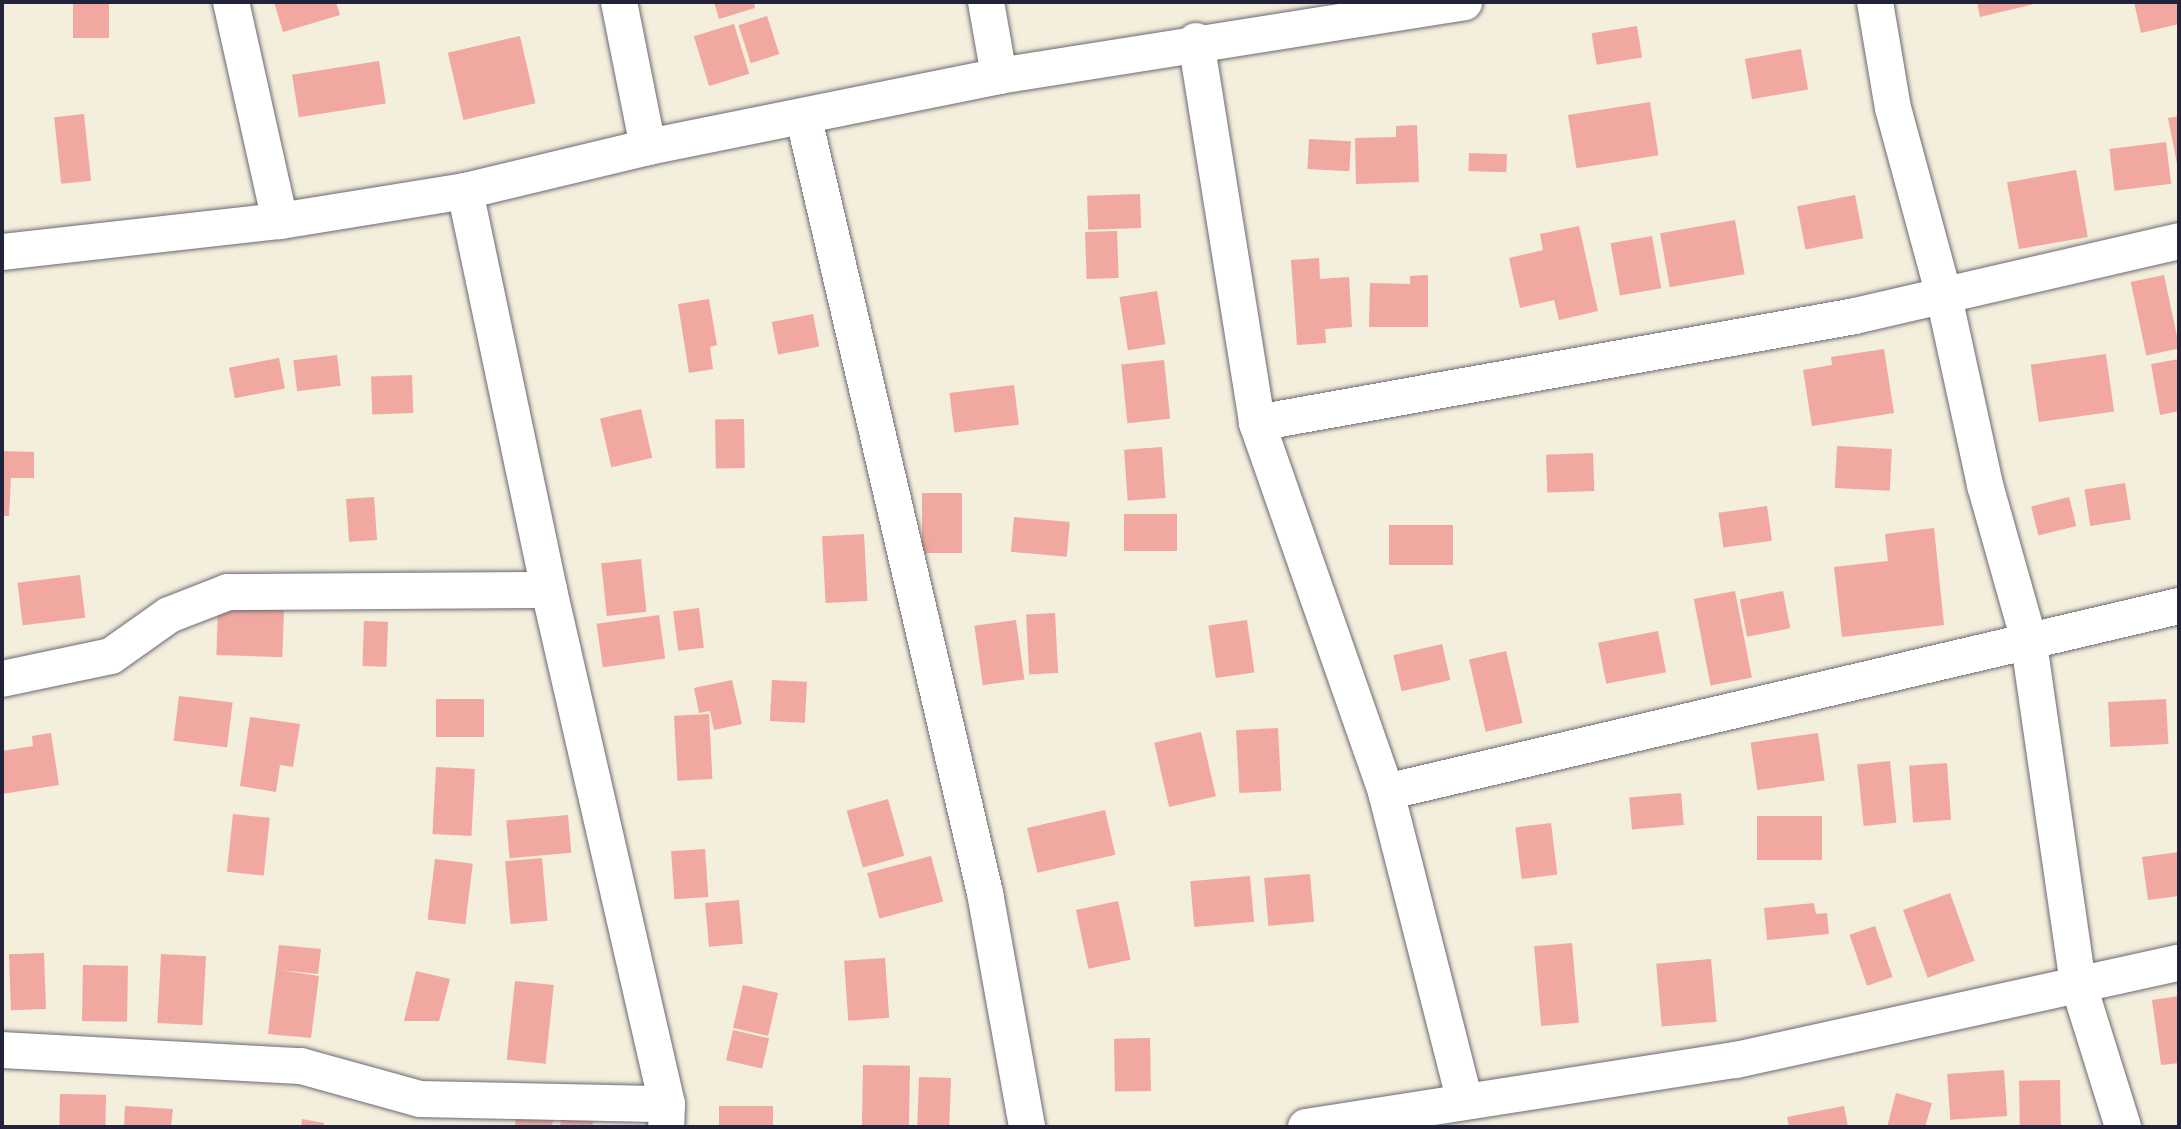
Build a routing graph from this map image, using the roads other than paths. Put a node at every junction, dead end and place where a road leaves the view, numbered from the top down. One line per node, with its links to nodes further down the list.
1 (231, 2): 12 (street)
2 (619, 2): 10 (street)
3 (986, 2): 8 (street)
4 (1464, 2): 6 (street)
5 (1875, 2): 15 (street)
6 (1376, 10): 7 (street)
7 (1196, 41): 8 (street); 16 (street)
8 (999, 76): 9 (street)
9 (804, 119): 10 (street); 27 (street)
10 (648, 147): 11 (street)
11 (465, 191): 12 (street); 17 (street)
12 (280, 221): 14 (street)
13 (2179, 241): 15 (street)
14 (2, 252)
15 (1943, 292): 16 (street); 19 (street)
16 (1257, 423): 21 (street)
17 (549, 590): 20 (street); 26 (street)
18 (2179, 606): 19 (street)
19 (2028, 637): 21 (street); 23 (street)
20 (2, 679)
21 (1386, 792): 25 (street)
22 (2179, 963): 23 (street)
23 (2078, 983): 25 (street); 29 (street)
24 (2, 1050): 26 (street)
25 (1465, 1101): 28 (street)
26 (666, 1116)
27 (1027, 1127)
28 (1306, 1127)
29 (2123, 1127)

